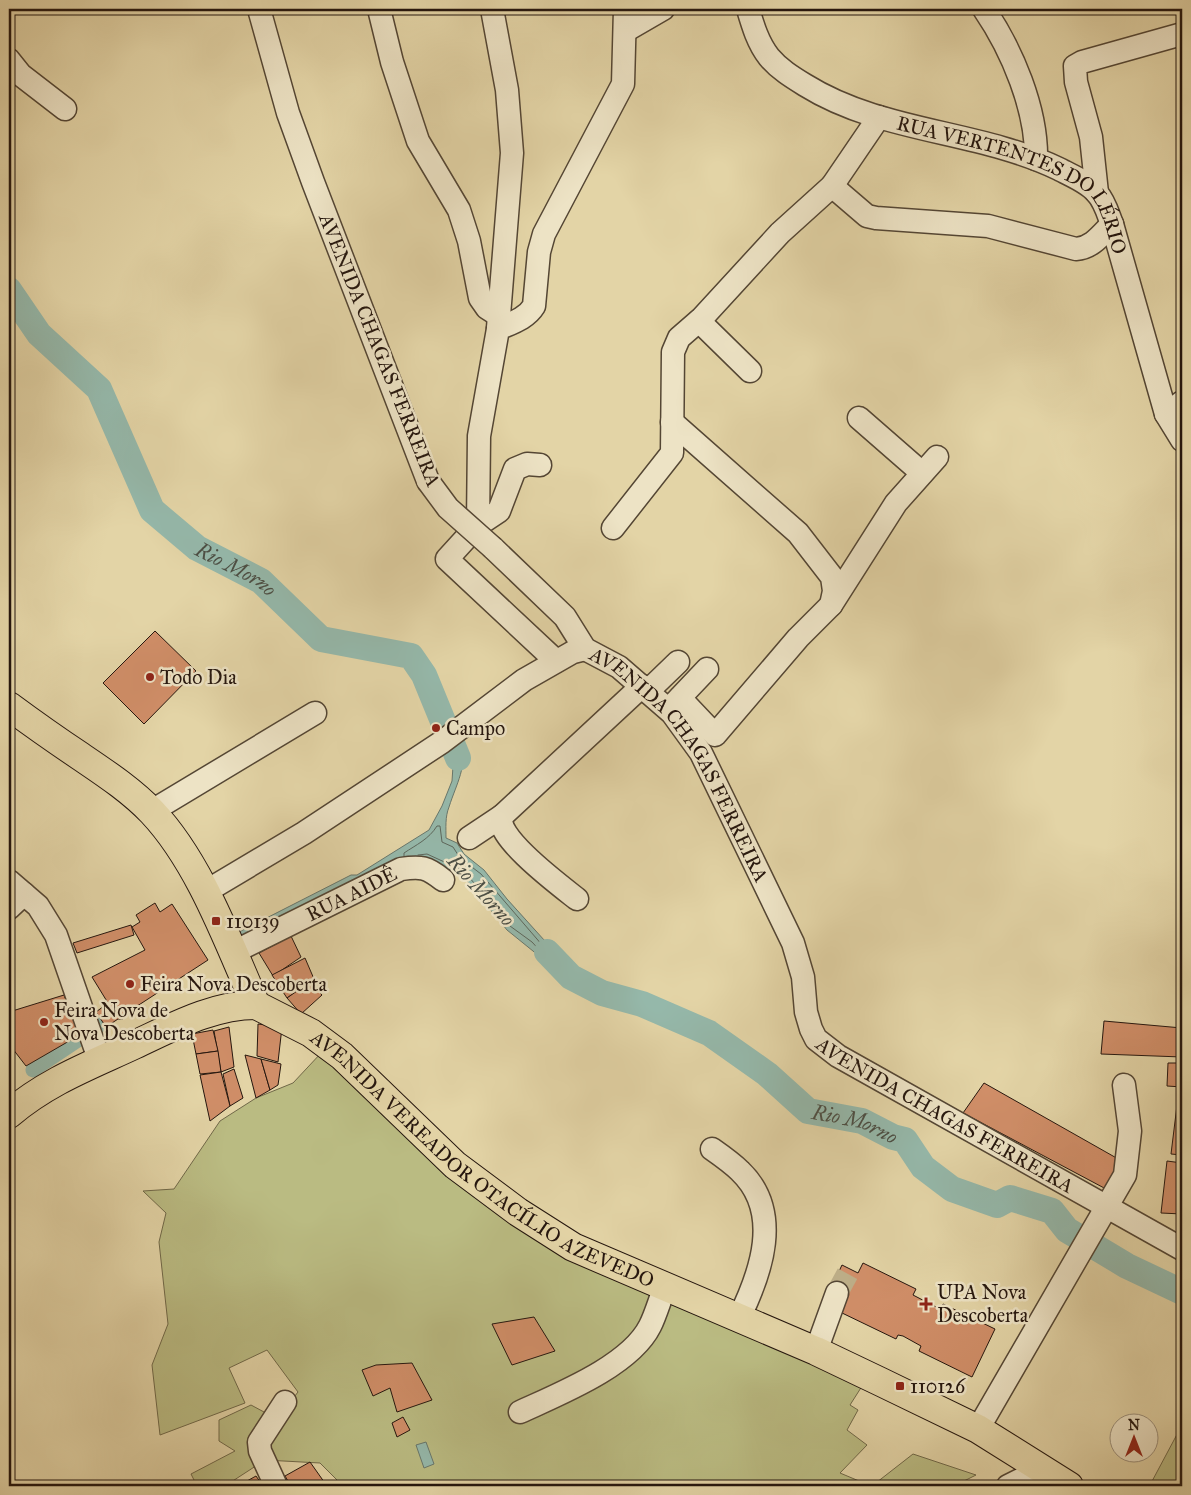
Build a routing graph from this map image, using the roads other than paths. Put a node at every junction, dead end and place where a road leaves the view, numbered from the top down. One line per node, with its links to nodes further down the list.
1 (259, 9): 28 (street, AVENIDA CHAGAS FERREIRA, bridge)
2 (379, 9): 18 (street)
3 (492, 9): 18 (street)
4 (625, 9): 8 (street)
5 (663, 9): 8 (street)
6 (748, 9): 12 (street, RUA VERTENTES DO LÉRIO)
7 (984, 9): 13 (street)
8 (625, 32): 18 (street)
9 (1182, 34): 15 (street)
10 (9, 60): 11 (street)
11 (65, 109)
12 (878, 117): 13 (street, RUA VERTENTES DO LÉRIO); 14 (street)
13 (1036, 159): 15 (street, RUA VERTENTES DO LÉRIO)
14 (832, 186): 16 (street); 17 (street)
15 (1097, 193): 16 (street, RUA VERTENTES DO LÉRIO)
16 (1112, 224): 20 (street, RUA VERTENTES DO LÉRIO)
17 (699, 321): 19 (street); 22 (street)
18 (498, 322): 25 (street)
19 (750, 371)
20 (1174, 408): 23 (street, RUA VERTENTES DO LÉRIO)
21 (859, 418): 27 (street)
22 (672, 422): 26 (street); 27 (street)
23 (1182, 440)
24 (540, 465): 25 (street)
25 (478, 525): 29 (street)
26 (613, 528)
27 (831, 605): 33 (street)
28 (586, 649): 29 (street); 32 (street, AVENIDA CHAGAS FERREIRA)
29 (556, 661): 40 (street)
30 (678, 662): 32 (street)
31 (707, 669): 33 (street)
32 (645, 689): 33 (street, AVENIDA CHAGAS FERREIRA); 37 (street)
33 (674, 704): 49 (street, AVENIDA CHAGAS FERREIRA)
34 (9, 706): 36 (main road)
35 (315, 713): 36 (street)
36 (152, 811): 40 (main road)
37 (502, 816): 38 (street); 42 (street)
38 (469, 838)
39 (443, 880): 43 (street, RUA AIDÊ)
40 (205, 892): 43 (main road)
41 (14, 894): 45 (street)
42 (577, 899)
43 (234, 952): 44 (main road)
44 (256, 1005): 45 (main road); 51 (main road, AVENIDA VEREADOR OTACÍLIO AZEVEDO)
45 (99, 1060): 47 (main road)
46 (1124, 1085): 49 (street)
47 (9, 1114)
48 (712, 1150): 53 (street)
49 (1104, 1214): 50 (street, AVENIDA CHAGAS FERREIRA); 57 (street)
50 (1182, 1250)
51 (666, 1287): 53 (main road, AVENIDA VEREADOR OTACÍLIO AZEVEDO); 56 (street)
52 (837, 1293): 54 (street)
53 (739, 1318): 54 (main road, AVENIDA VEREADOR OTACÍLIO AZEVEDO)
54 (816, 1351): 57 (main road, AVENIDA VEREADOR OTACÍLIO AZEVEDO)
55 (285, 1402): 59 (street)
56 (520, 1412)
57 (978, 1429): 58 (main road, AVENIDA VEREADOR OTACÍLIO AZEVEDO)
58 (1042, 1469): 60 (street); 61 (main road, AVENIDA VEREADOR OTACÍLIO AZEVEDO)
59 (276, 1486)
60 (1008, 1486)
61 (1069, 1486)

